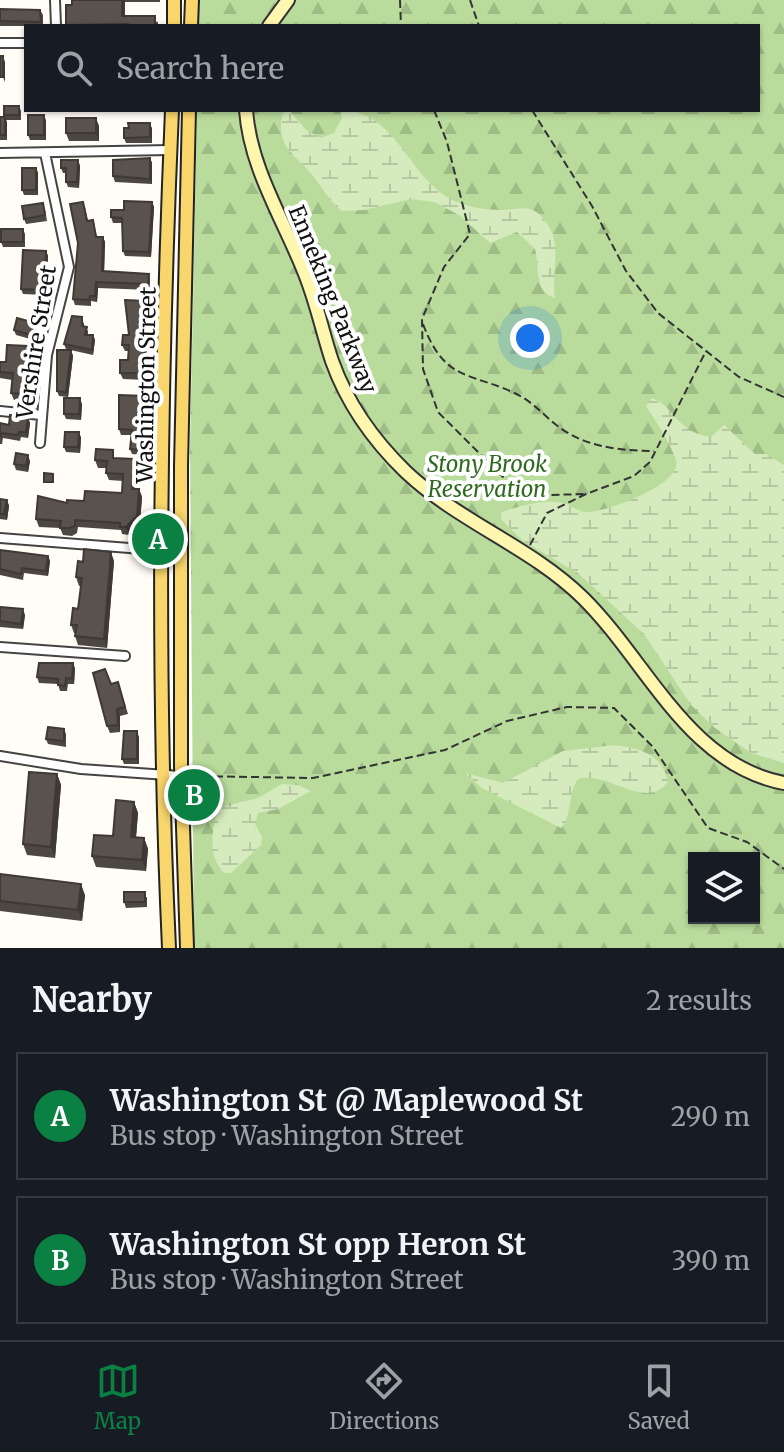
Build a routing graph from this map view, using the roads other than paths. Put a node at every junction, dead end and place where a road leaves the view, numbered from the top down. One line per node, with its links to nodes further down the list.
1 (55, 0): 5 (street)
2 (174, 0): 6 (main road)
3 (192, 0): 7 (main road)
4 (288, 0): 8 (main road)
5 (56, 24)
6 (174, 24)
7 (191, 24)
8 (270, 24)
9 (0, 43): 10 (street)
10 (24, 43)
11 (172, 112): 14 (main road, Washington Street)
12 (189, 112): 22 (main road, Washington Street)
13 (246, 112): 28 (main road, Enneking Parkway)
14 (170, 150): 16 (street); 21 (main road, Washington Street)
15 (0, 153): 16 (street)
16 (45, 153): 18 (street, Vershire Street)
17 (0, 411): 18 (street)
18 (41, 415): 19 (street, Vershire Street)
19 (40, 443)
20 (0, 538): 21 (street)
21 (164, 552): 22 (street); 26 (main road, Washington Street)
22 (181, 552): 27 (main road, Washington Street)
23 (0, 647): 24 (street)
24 (125, 656)
25 (0, 756): 26 (street)
26 (162, 775): 27 (street); 29 (main road, Washington Street)
27 (185, 776): 30 (main road, Washington Street)
28 (784, 783)
29 (169, 948)
30 (187, 948)

